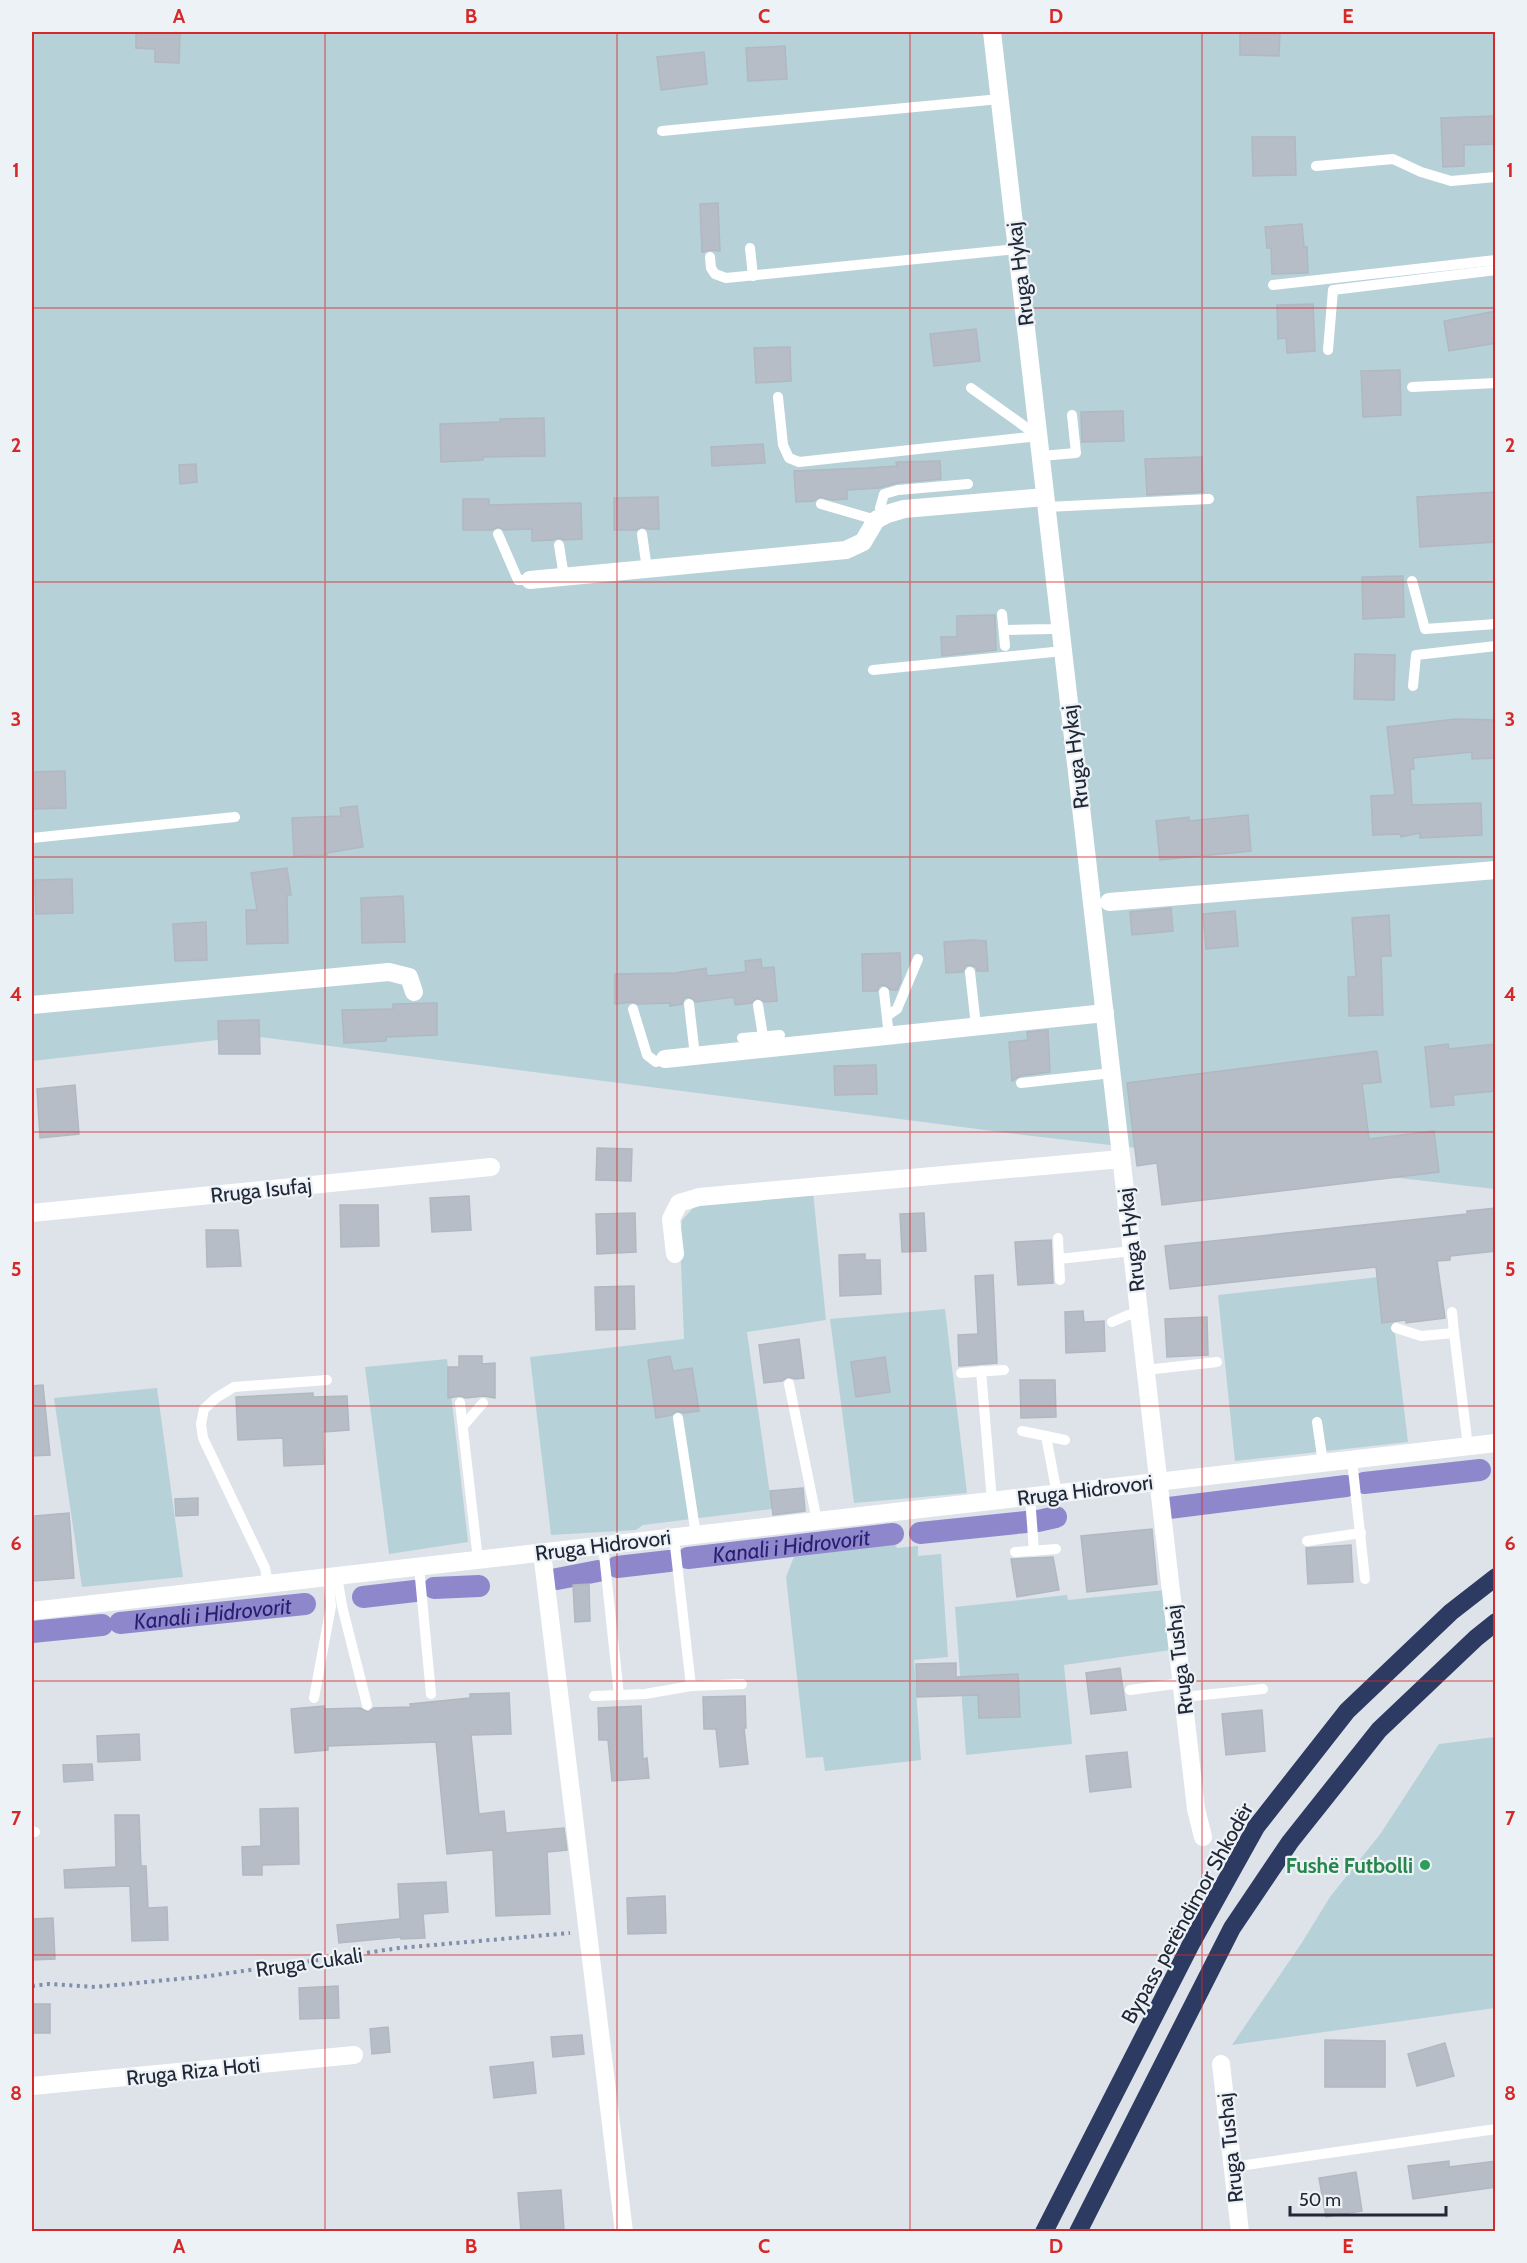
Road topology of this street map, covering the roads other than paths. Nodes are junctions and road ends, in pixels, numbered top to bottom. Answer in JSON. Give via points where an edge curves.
{"nodes":[{"id":1,"x":992,"y":32,"type":"edge"},
{"id":2,"x":1000,"y":99,"type":"junction"},
{"id":3,"x":662,"y":131,"type":"dead end"},
{"id":4,"x":1316,"y":166,"type":"dead end"},
{"id":5,"x":1496,"y":177,"type":"edge"},
{"id":6,"x":750,"y":248,"type":"dead end"},
{"id":7,"x":1017,"y":249,"type":"junction"},
{"id":8,"x":710,"y":257,"type":"dead end"},
{"id":9,"x":1496,"y":260,"type":"edge"},
{"id":10,"x":1496,"y":270,"type":"edge"},
{"id":11,"x":753,"y":276,"type":"junction"},
{"id":12,"x":1273,"y":285,"type":"dead end"},
{"id":13,"x":1328,"y":350,"type":"dead end"},
{"id":14,"x":1496,"y":383,"type":"edge"},
{"id":15,"x":1412,"y":387,"type":"dead end"},
{"id":16,"x":971,"y":388,"type":"dead end"},
{"id":17,"x":778,"y":397,"type":"dead end"},
{"id":18,"x":1072,"y":415,"type":"dead end"},
{"id":19,"x":1039,"y":436,"type":"junction"},
{"id":20,"x":1041,"y":456,"type":"junction"},
{"id":21,"x":968,"y":483,"type":"dead end"},
{"id":22,"x":1209,"y":499,"type":"dead end"},
{"id":23,"x":1046,"y":502,"type":"junction"},
{"id":24,"x":821,"y":504,"type":"dead end"},
{"id":25,"x":881,"y":517,"type":"junction"},
{"id":26,"x":498,"y":534,"type":"dead end"},
{"id":27,"x":642,"y":534,"type":"dead end"},
{"id":28,"x":559,"y":545,"type":"dead end"},
{"id":29,"x":646,"y":569,"type":"junction"},
{"id":30,"x":564,"y":577,"type":"junction"},
{"id":31,"x":530,"y":580,"type":"joint"},
{"id":32,"x":1412,"y":581,"type":"dead end"},
{"id":33,"x":1002,"y":614,"type":"dead end"},
{"id":34,"x":1496,"y":624,"type":"edge"},
{"id":35,"x":1060,"y":627,"type":"junction"},
{"id":36,"x":1004,"y":630,"type":"junction"},
{"id":37,"x":1005,"y":646,"type":"dead end"},
{"id":38,"x":1496,"y":646,"type":"edge"},
{"id":39,"x":1063,"y":651,"type":"junction"},
{"id":40,"x":873,"y":670,"type":"dead end"},
{"id":41,"x":1413,"y":686,"type":"dead end"},
{"id":42,"x":235,"y":817,"type":"dead end"},
{"id":43,"x":32,"y":838,"type":"edge"},
{"id":44,"x":1496,"y":870,"type":"edge"},
{"id":45,"x":1109,"y":902,"type":"dead end"},
{"id":46,"x":918,"y":959,"type":"dead end"},
{"id":47,"x":970,"y":972,"type":"dead end"},
{"id":48,"x":414,"y":992,"type":"dead end"},
{"id":49,"x":884,"y":992,"type":"dead end"},
{"id":50,"x":689,"y":1004,"type":"dead end"},
{"id":51,"x":32,"y":1005,"type":"edge"},
{"id":52,"x":758,"y":1005,"type":"dead end"},
{"id":53,"x":633,"y":1009,"type":"dead end"},
{"id":54,"x":1105,"y":1013,"type":"junction"},
{"id":55,"x":887,"y":1016,"type":"junction"},
{"id":56,"x":976,"y":1026,"type":"junction"},
{"id":57,"x":780,"y":1035,"type":"dead end"},
{"id":58,"x":890,"y":1036,"type":"junction"},
{"id":59,"x":742,"y":1038,"type":"dead end"},
{"id":60,"x":764,"y":1043,"type":"junction"},
{"id":61,"x":695,"y":1056,"type":"junction"},
{"id":62,"x":665,"y":1059,"type":"joint"},
{"id":63,"x":1112,"y":1073,"type":"junction"},
{"id":64,"x":1021,"y":1083,"type":"dead end"},
{"id":65,"x":1121,"y":1159,"type":"junction"},
{"id":66,"x":491,"y":1167,"type":"dead end"},
{"id":67,"x":32,"y":1213,"type":"edge"},
{"id":68,"x":1058,"y":1238,"type":"dead end"},
{"id":69,"x":1132,"y":1251,"type":"junction"},
{"id":70,"x":675,"y":1254,"type":"dead end"},
{"id":71,"x":1059,"y":1259,"type":"junction"},
{"id":72,"x":1060,"y":1280,"type":"dead end"},
{"id":73,"x":1452,"y":1312,"type":"dead end"},
{"id":74,"x":1139,"y":1313,"type":"junction"},
{"id":75,"x":1112,"y":1322,"type":"dead end"},
{"id":76,"x":1396,"y":1328,"type":"dead end"},
{"id":77,"x":1454,"y":1333,"type":"junction"},
{"id":78,"x":1217,"y":1362,"type":"dead end"},
{"id":79,"x":1004,"y":1370,"type":"dead end"},
{"id":80,"x":1146,"y":1370,"type":"junction"},
{"id":81,"x":981,"y":1371,"type":"junction"},
{"id":82,"x":961,"y":1373,"type":"dead end"},
{"id":83,"x":327,"y":1380,"type":"dead end"},
{"id":84,"x":789,"y":1384,"type":"dead end"},
{"id":85,"x":460,"y":1403,"type":"dead end"},
{"id":86,"x":483,"y":1403,"type":"dead end"},
{"id":87,"x":678,"y":1418,"type":"dead end"},
{"id":88,"x":1317,"y":1422,"type":"dead end"},
{"id":89,"x":463,"y":1426,"type":"junction"},
{"id":90,"x":1022,"y":1431,"type":"dead end"},
{"id":91,"x":1046,"y":1436,"type":"junction"},
{"id":92,"x":1065,"y":1440,"type":"dead end"},
{"id":93,"x":1496,"y":1443,"type":"edge"},
{"id":94,"x":1468,"y":1447,"type":"junction"},
{"id":95,"x":1352,"y":1460,"type":"junction"},
{"id":96,"x":1323,"y":1463,"type":"junction"},
{"id":97,"x":1158,"y":1482,"type":"junction"},
{"id":98,"x":1057,"y":1494,"type":"junction"},
{"id":99,"x":1030,"y":1497,"type":"junction"},
{"id":100,"x":992,"y":1501,"type":"junction"},
{"id":101,"x":817,"y":1521,"type":"junction"},
{"id":102,"x":1361,"y":1533,"type":"junction"},
{"id":103,"x":696,"y":1535,"type":"junction"},
{"id":104,"x":674,"y":1537,"type":"junction"},
{"id":105,"x":1307,"y":1541,"type":"dead end"},
{"id":106,"x":603,"y":1545,"type":"junction"},
{"id":107,"x":1056,"y":1549,"type":"dead end"},
{"id":108,"x":1034,"y":1551,"type":"junction"},
{"id":109,"x":542,"y":1552,"type":"junction"},
{"id":110,"x":1015,"y":1552,"type":"dead end"},
{"id":111,"x":478,"y":1560,"type":"junction"},
{"id":112,"x":419,"y":1567,"type":"junction"},
{"id":113,"x":333,"y":1576,"type":"junction"},
{"id":114,"x":1496,"y":1577,"type":"edge"},
{"id":115,"x":1365,"y":1579,"type":"dead end"},
{"id":116,"x":268,"y":1584,"type":"junction"},
{"id":117,"x":32,"y":1611,"type":"edge"},
{"id":118,"x":1496,"y":1622,"type":"edge"},
{"id":119,"x":742,"y":1684,"type":"dead end"},
{"id":120,"x":691,"y":1686,"type":"junction"},
{"id":121,"x":1263,"y":1689,"type":"dead end"},
{"id":122,"x":1130,"y":1690,"type":"dead end"},
{"id":123,"x":1183,"y":1690,"type":"junction"},
{"id":124,"x":431,"y":1694,"type":"dead end"},
{"id":125,"x":619,"y":1695,"type":"junction"},
{"id":126,"x":594,"y":1696,"type":"dead end"},
{"id":127,"x":314,"y":1698,"type":"dead end"},
{"id":128,"x":367,"y":1705,"type":"dead end"},
{"id":129,"x":1203,"y":1837,"type":"dead end"},
{"id":130,"x":354,"y":2055,"type":"dead end"},
{"id":131,"x":1221,"y":2064,"type":"dead end"},
{"id":132,"x":32,"y":2086,"type":"edge"},
{"id":133,"x":1496,"y":2129,"type":"edge"},
{"id":134,"x":1232,"y":2167,"type":"junction"},
{"id":135,"x":624,"y":2232,"type":"edge"},
{"id":136,"x":1044,"y":2232,"type":"edge"},
{"id":137,"x":1078,"y":2232,"type":"edge"},
{"id":138,"x":1240,"y":2232,"type":"edge"}],
"edges":[{"from":1,"to":2,"type":"street","name":"Rruga Hykaj"},
{"from":2,"to":3,"type":"lane"},
{"from":2,"to":7,"type":"street","name":"Rruga Hykaj"},
{"from":4,"to":5,"type":"lane","via":[[1393,159],[1451,181]]},
{"from":6,"to":11,"type":"lane"},
{"from":7,"to":11,"type":"lane"},
{"from":7,"to":19,"type":"street","name":"Rruga Hykaj"},
{"from":8,"to":11,"type":"lane","via":[[715,274],[726,278]]},
{"from":9,"to":12,"type":"lane"},
{"from":10,"to":13,"type":"lane","via":[[1333,290]]},
{"from":14,"to":15,"type":"lane"},
{"from":16,"to":19,"type":"lane"},
{"from":17,"to":19,"type":"lane","via":[[783,446],[789,458],[799,462]]},
{"from":18,"to":20,"type":"lane","via":[[1076,453]]},
{"from":19,"to":20,"type":"street","name":"Rruga Hykaj"},
{"from":20,"to":23,"type":"street","name":"Rruga Hykaj"},
{"from":21,"to":25,"type":"lane","via":[[884,494]]},
{"from":22,"to":23,"type":"lane"},
{"from":23,"to":25,"type":"street","via":[[904,509]]},
{"from":23,"to":35,"type":"street","name":"Rruga Hykaj"},
{"from":24,"to":25,"type":"lane"},
{"from":25,"to":29,"type":"street","via":[[863,542],[846,550]]},
{"from":26,"to":31,"type":"lane","via":[[518,580]]},
{"from":27,"to":29,"type":"lane"},
{"from":28,"to":30,"type":"lane"},
{"from":29,"to":30,"type":"street"},
{"from":30,"to":31,"type":"street"},
{"from":32,"to":34,"type":"lane","via":[[1425,629]]},
{"from":33,"to":36,"type":"lane"},
{"from":35,"to":36,"type":"lane"},
{"from":35,"to":39,"type":"street","name":"Rruga Hykaj"},
{"from":36,"to":37,"type":"lane"},
{"from":38,"to":41,"type":"lane","via":[[1416,655]]},
{"from":39,"to":40,"type":"lane"},
{"from":39,"to":54,"type":"street","name":"Rruga Hykaj"},
{"from":42,"to":43,"type":"lane"},
{"from":44,"to":45,"type":"street"},
{"from":46,"to":55,"type":"lane","via":[[897,1009]]},
{"from":47,"to":56,"type":"lane"},
{"from":48,"to":51,"type":"street","via":[[409,977],[389,972]]},
{"from":49,"to":55,"type":"lane"},
{"from":50,"to":61,"type":"lane"},
{"from":52,"to":60,"type":"lane"},
{"from":53,"to":62,"type":"lane","via":[[647,1055],[656,1062]]},
{"from":54,"to":56,"type":"street"},
{"from":54,"to":63,"type":"street","name":"Rruga Hykaj"},
{"from":55,"to":58,"type":"lane"},
{"from":56,"to":58,"type":"street"},
{"from":57,"to":60,"type":"lane"},
{"from":58,"to":60,"type":"street"},
{"from":59,"to":60,"type":"lane"},
{"from":60,"to":61,"type":"street"},
{"from":61,"to":62,"type":"street"},
{"from":63,"to":64,"type":"lane"},
{"from":63,"to":65,"type":"street","name":"Rruga Hykaj"},
{"from":65,"to":69,"type":"street","name":"Rruga Hykaj"},
{"from":65,"to":70,"type":"street","via":[[699,1197],[679,1203],[671,1219]]},
{"from":66,"to":67,"type":"street","name":"Rruga Isufaj"},
{"from":68,"to":71,"type":"lane"},
{"from":69,"to":71,"type":"lane"},
{"from":69,"to":74,"type":"street","name":"Rruga Hykaj"},
{"from":71,"to":72,"type":"lane"},
{"from":73,"to":77,"type":"lane"},
{"from":74,"to":75,"type":"lane"},
{"from":74,"to":80,"type":"street","name":"Rruga Hykaj"},
{"from":76,"to":77,"type":"lane","via":[[1420,1336]]},
{"from":77,"to":94,"type":"lane"},
{"from":78,"to":80,"type":"lane"},
{"from":79,"to":81,"type":"lane"},
{"from":80,"to":97,"type":"street","name":"Rruga Hykaj"},
{"from":81,"to":82,"type":"lane"},
{"from":81,"to":100,"type":"lane"},
{"from":83,"to":116,"type":"lane","via":[[234,1387],[204,1409],[203,1438],[265,1568]]},
{"from":84,"to":101,"type":"lane"},
{"from":85,"to":89,"type":"lane"},
{"from":86,"to":89,"type":"lane"},
{"from":87,"to":103,"type":"lane"},
{"from":88,"to":96,"type":"lane"},
{"from":89,"to":111,"type":"lane"},
{"from":90,"to":91,"type":"lane"},
{"from":91,"to":92,"type":"lane"},
{"from":91,"to":98,"type":"lane"},
{"from":93,"to":94,"type":"street","name":"Rruga Hidrovori"},
{"from":94,"to":95,"type":"street","name":"Rruga Hidrovori"},
{"from":95,"to":96,"type":"street","name":"Rruga Hidrovori"},
{"from":95,"to":102,"type":"lane"},
{"from":96,"to":97,"type":"street","name":"Rruga Hidrovori"},
{"from":97,"to":98,"type":"street","name":"Rruga Hidrovori"},
{"from":97,"to":123,"type":"street","name":"Rruga Tushaj"},
{"from":98,"to":99,"type":"street","name":"Rruga Hidrovori"},
{"from":99,"to":100,"type":"street","name":"Rruga Hidrovori"},
{"from":99,"to":108,"type":"lane"},
{"from":100,"to":101,"type":"street","name":"Rruga Hidrovori"},
{"from":101,"to":103,"type":"street","name":"Rruga Hidrovori"},
{"from":102,"to":105,"type":"lane"},
{"from":102,"to":115,"type":"lane"},
{"from":103,"to":104,"type":"street","name":"Rruga Hidrovori"},
{"from":104,"to":106,"type":"street","name":"Rruga Hidrovori"},
{"from":104,"to":120,"type":"lane"},
{"from":106,"to":109,"type":"street","name":"Rruga Hidrovori"},
{"from":106,"to":125,"type":"lane"},
{"from":107,"to":108,"type":"lane"},
{"from":108,"to":110,"type":"lane"},
{"from":109,"to":111,"type":"street","name":"Rruga Hidrovori"},
{"from":109,"to":135,"type":"street"},
{"from":111,"to":112,"type":"street","name":"Rruga Hidrovori"},
{"from":112,"to":113,"type":"street","name":"Rruga Hidrovori"},
{"from":112,"to":124,"type":"lane"},
{"from":113,"to":116,"type":"street","name":"Rruga Hidrovori"},
{"from":113,"to":127,"type":"lane"},
{"from":113,"to":128,"type":"lane"},
{"from":114,"to":136,"type":"highway","name":"Bypass perëndimor Shkodër","via":[[1451,1612],[1347,1711],[1256,1827],[1192,1942]]},
{"from":116,"to":117,"type":"street","name":"Rruga Hidrovori"},
{"from":118,"to":137,"type":"highway","via":[[1379,1730],[1290,1842],[1232,1928]]},
{"from":119,"to":120,"type":"lane"},
{"from":120,"to":125,"type":"lane"},
{"from":121,"to":123,"type":"lane"},
{"from":122,"to":123,"type":"lane"},
{"from":123,"to":129,"type":"street","name":"Rruga Tushaj","via":[[1196,1809]]},
{"from":125,"to":126,"type":"lane"},
{"from":130,"to":132,"type":"street","name":"Rruga Riza Hoti"},
{"from":131,"to":134,"type":"street","name":"Rruga Tushaj"},
{"from":133,"to":134,"type":"lane"},
{"from":134,"to":138,"type":"street","name":"Rruga Tushaj"}]}
